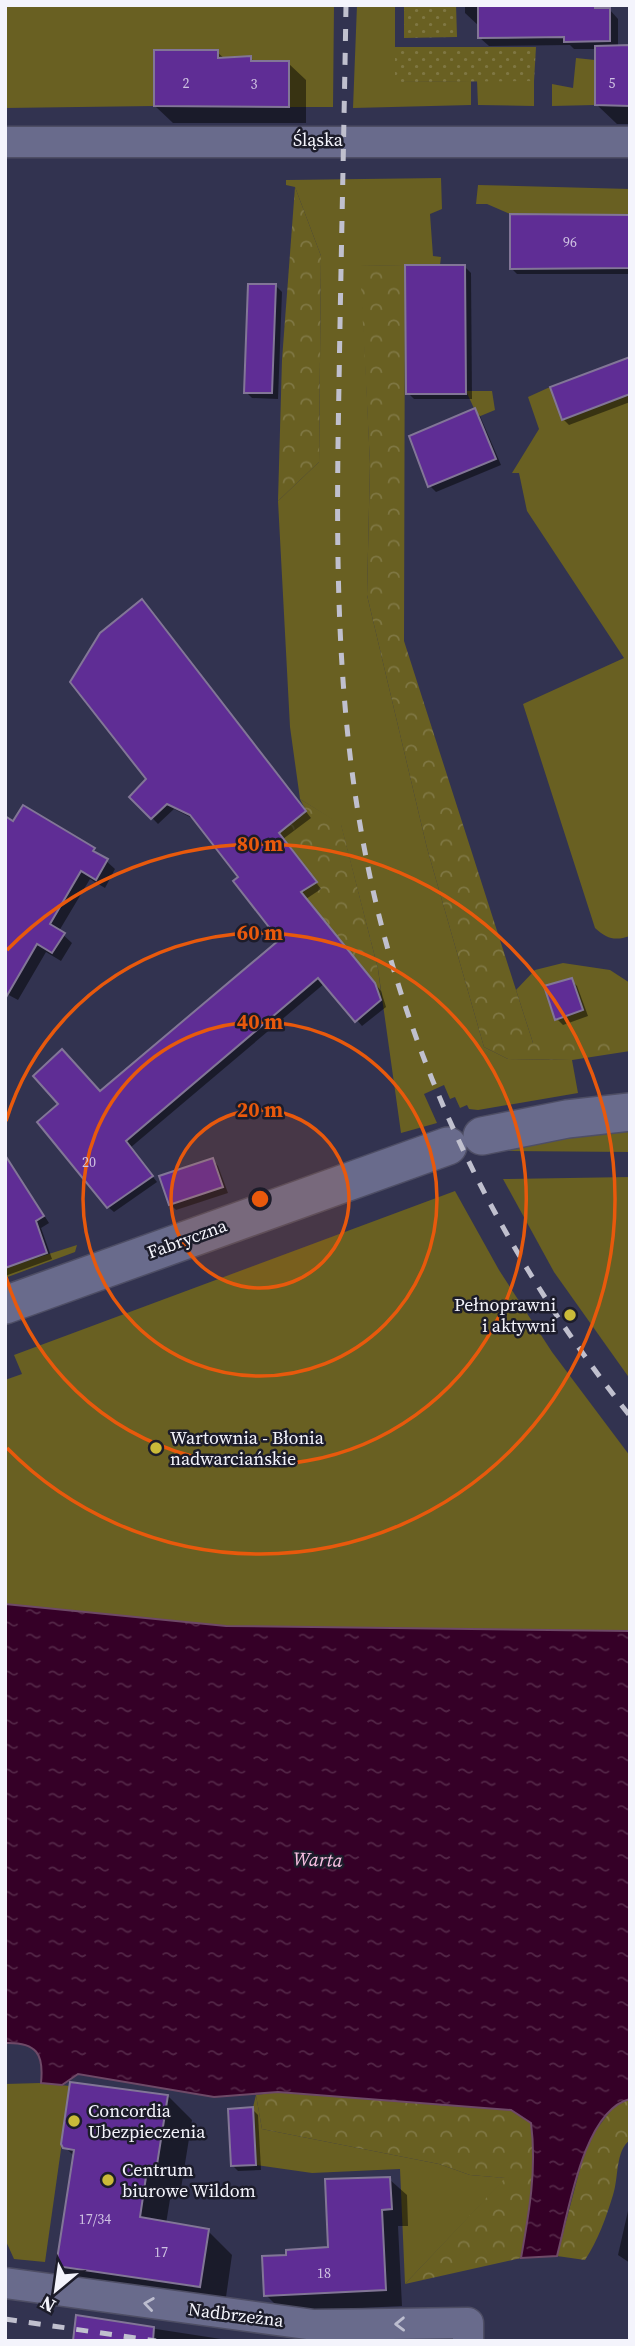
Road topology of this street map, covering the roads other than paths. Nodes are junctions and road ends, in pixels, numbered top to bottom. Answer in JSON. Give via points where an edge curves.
{"nodes":[{"id":1,"x":5,"y":142,"type":"edge"},
{"id":2,"x":630,"y":142,"type":"edge"},
{"id":3,"x":630,"y":1112,"type":"edge"},
{"id":4,"x":5,"y":1305,"type":"edge"},
{"id":5,"x":5,"y":2283,"type":"edge"},
{"id":6,"x":468,"y":2332,"type":"edge"}],
"edges":[{"from":1,"to":2,"type":"street","name":"Śląska"},
{"from":3,"to":4,"type":"street","name":"Fabryczna","via":[[567,1119],[465,1141]]},
{"from":6,"to":5,"type":"street","name":"Nadbrzeżna","one_way":true,"via":[[314,2325]]}]}
